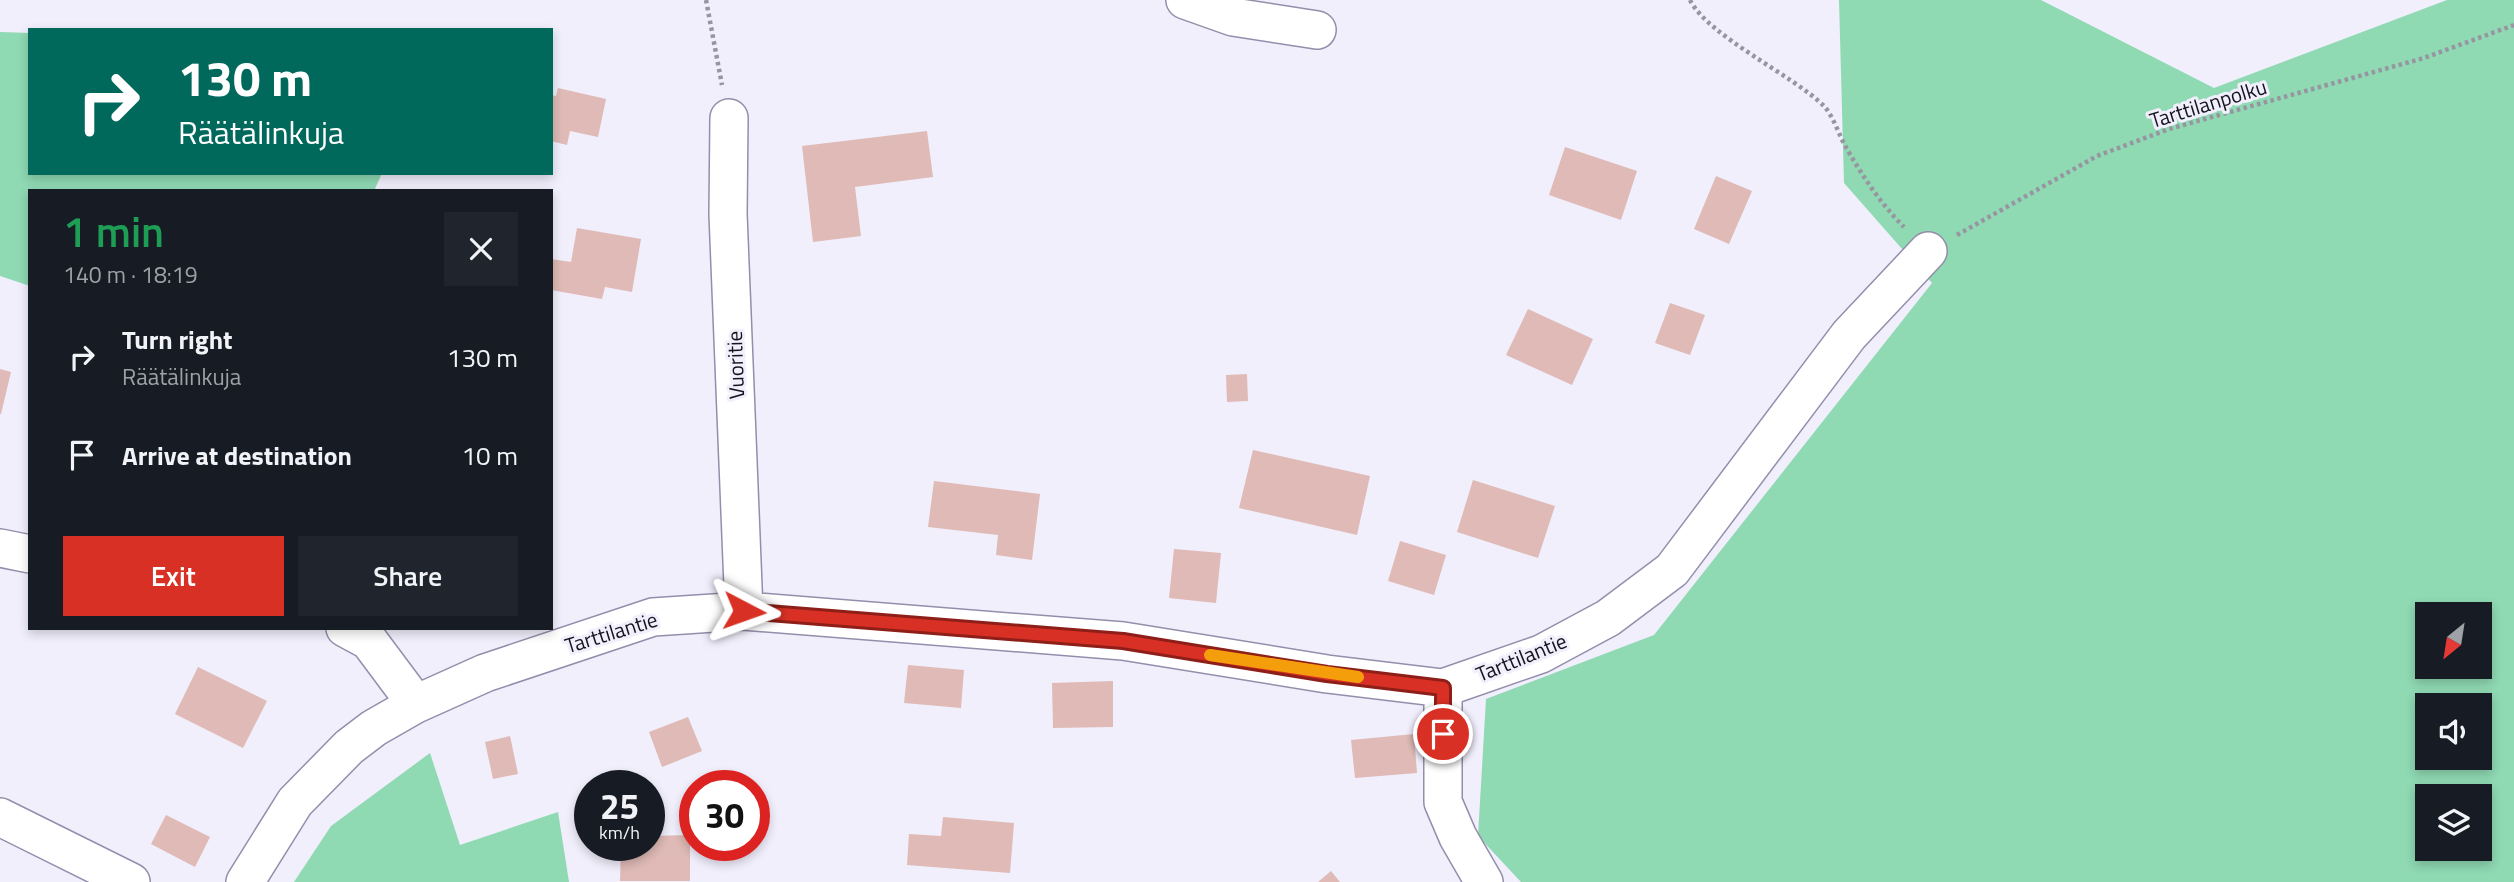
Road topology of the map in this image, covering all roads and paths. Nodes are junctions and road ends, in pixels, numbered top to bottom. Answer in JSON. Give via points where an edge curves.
{"nodes":[{"id":1,"x":706,"y":0,"type":"edge"},
{"id":2,"x":1185,"y":0,"type":"edge"},
{"id":3,"x":1690,"y":0,"type":"edge"},
{"id":4,"x":2514,"y":25,"type":"edge"},
{"id":5,"x":1317,"y":30,"type":"dead end"},
{"id":6,"x":729,"y":118,"type":"joint"},
{"id":7,"x":1928,"y":251,"type":"junction"},
{"id":8,"x":0,"y":548,"type":"edge"},
{"id":9,"x":28,"y":554,"type":"edge"},
{"id":10,"x":744,"y":611,"type":"junction"},
{"id":11,"x":349,"y":630,"type":"edge"},
{"id":12,"x":1443,"y":688,"type":"junction"},
{"id":13,"x":416,"y":704,"type":"junction"},
{"id":14,"x":0,"y":817,"type":"edge"},
{"id":15,"x":131,"y":882,"type":"edge"},
{"id":16,"x":245,"y":882,"type":"edge"},
{"id":17,"x":1484,"y":882,"type":"edge"}],
"edges":[{"from":1,"to":6,"type":"path"},
{"from":2,"to":5,"type":"street","via":[[1233,17]]},
{"from":3,"to":7,"type":"path","via":[[1696,12],[1725,36],[1826,108],[1885,208]]},
{"from":4,"to":7,"type":"path","name":"Tarttilanpolku","via":[[2424,58],[2169,129],[2097,156]]},
{"from":6,"to":10,"type":"street","name":"Vuoritie","via":[[728,214]]},
{"from":7,"to":12,"type":"street","name":"Tarttilantie","via":[[1849,335],[1672,570],[1608,618],[1541,654]]},
{"from":8,"to":9,"type":"street"},
{"from":10,"to":12,"type":"street","name":"Tarttilantie","via":[[1123,641]]},
{"from":10,"to":13,"type":"street","name":"Tarttilantie","via":[[653,617],[485,673]]},
{"from":11,"to":13,"type":"street","via":[[369,640]]},
{"from":12,"to":17,"type":"street","via":[[1443,802]]},
{"from":13,"to":16,"type":"street","name":"Tarttilantie","via":[[348,747],[295,802]]},
{"from":14,"to":15,"type":"street"}]}
